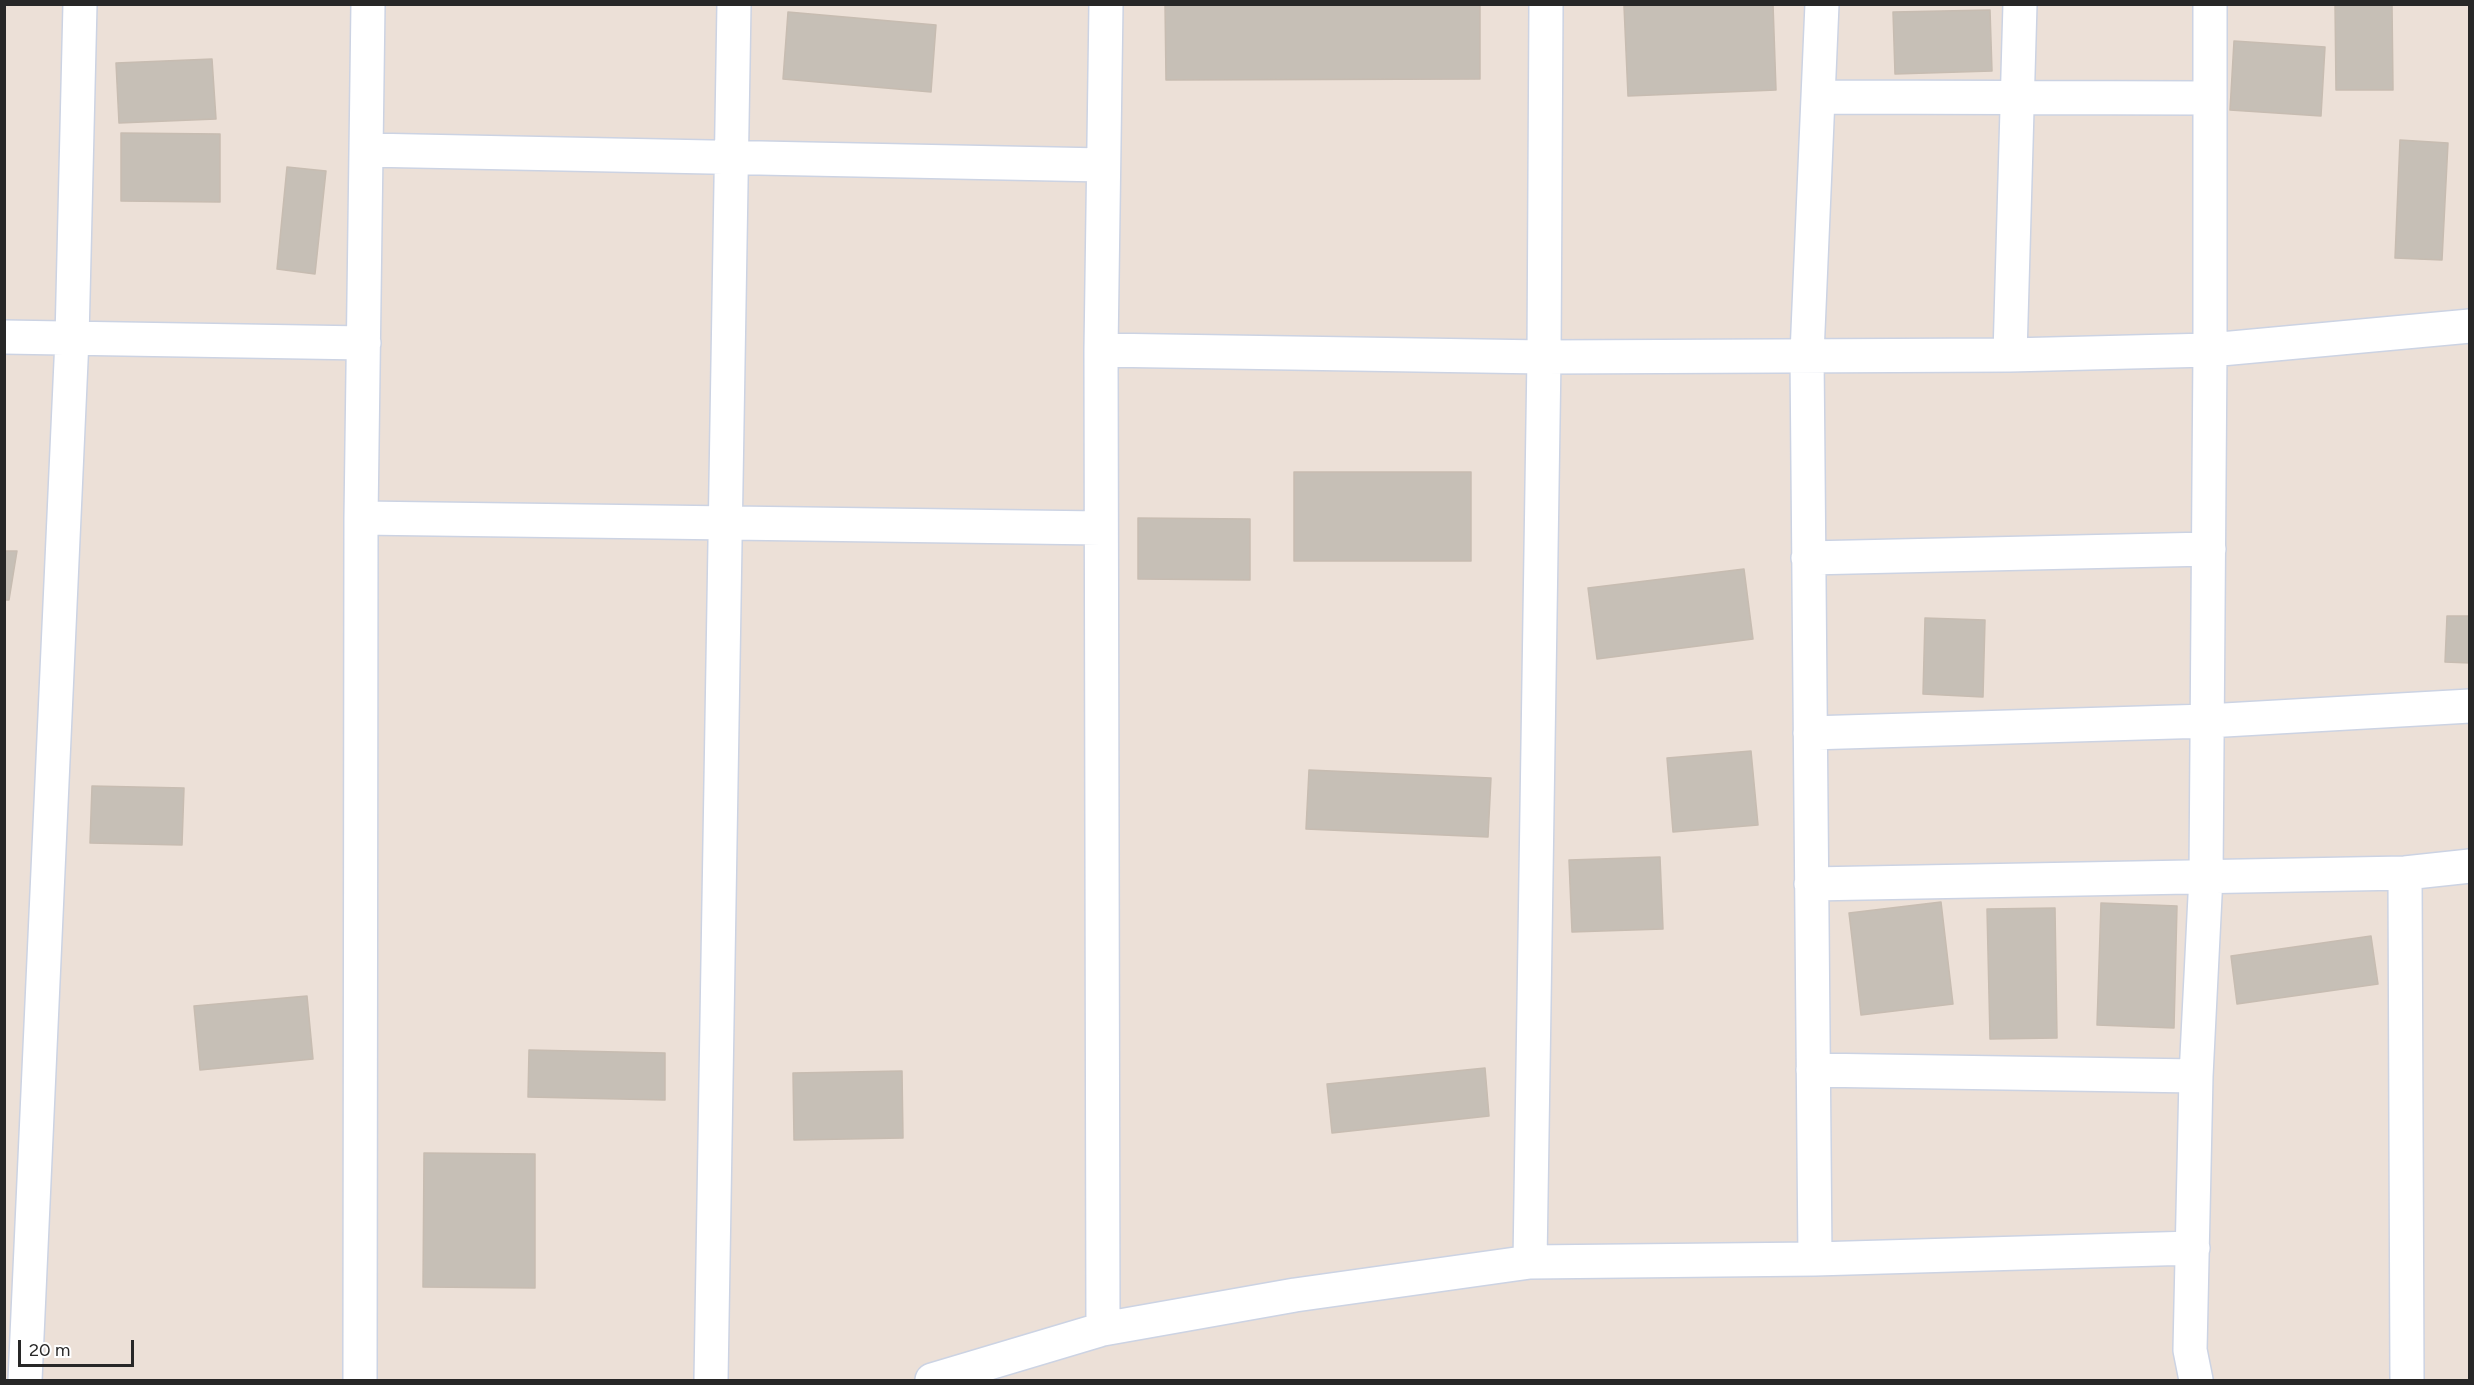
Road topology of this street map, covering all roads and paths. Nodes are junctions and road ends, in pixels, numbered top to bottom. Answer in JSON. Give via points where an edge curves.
{"nodes":[{"id":1,"x":80,"y":4,"type":"edge"},
{"id":2,"x":368,"y":4,"type":"edge"},
{"id":3,"x":734,"y":4,"type":"edge"},
{"id":4,"x":1106,"y":4,"type":"edge"},
{"id":5,"x":1546,"y":4,"type":"edge"},
{"id":6,"x":1822,"y":4,"type":"edge"},
{"id":7,"x":2020,"y":4,"type":"edge"},
{"id":8,"x":2210,"y":4,"type":"edge"},
{"id":9,"x":1818,"y":97,"type":"junction"},
{"id":10,"x":2018,"y":98,"type":"junction"},
{"id":11,"x":2210,"y":98,"type":"junction"},
{"id":12,"x":367,"y":150,"type":"junction"},
{"id":13,"x":732,"y":158,"type":"junction"},
{"id":14,"x":1103,"y":165,"type":"junction"},
{"id":15,"x":2469,"y":326,"type":"edge"},
{"id":16,"x":4,"y":337,"type":"edge"},
{"id":17,"x":72,"y":339,"type":"junction"},
{"id":18,"x":364,"y":343,"type":"junction"},
{"id":19,"x":1101,"y":350,"type":"junction"},
{"id":20,"x":2210,"y":350,"type":"junction"},
{"id":21,"x":1807,"y":354,"type":"junction"},
{"id":22,"x":2010,"y":355,"type":"junction"},
{"id":23,"x":1545,"y":357,"type":"junction"},
{"id":24,"x":360,"y":518,"type":"junction"},
{"id":25,"x":727,"y":524,"type":"junction"},
{"id":26,"x":1101,"y":528,"type":"junction"},
{"id":27,"x":2209,"y":549,"type":"junction"},
{"id":28,"x":1808,"y":558,"type":"junction"},
{"id":29,"x":2469,"y":706,"type":"edge"},
{"id":30,"x":2207,"y":721,"type":"junction"},
{"id":31,"x":1810,"y":733,"type":"junction"},
{"id":32,"x":2469,"y":866,"type":"edge"},
{"id":33,"x":2405,"y":873,"type":"junction"},
{"id":34,"x":2206,"y":876,"type":"junction"},
{"id":35,"x":1811,"y":884,"type":"junction"},
{"id":36,"x":1813,"y":1070,"type":"junction"},
{"id":37,"x":2196,"y":1076,"type":"junction"},
{"id":38,"x":2193,"y":1248,"type":"junction"},
{"id":39,"x":1815,"y":1259,"type":"junction"},
{"id":40,"x":1530,"y":1262,"type":"junction"},
{"id":41,"x":1103,"y":1329,"type":"junction"},
{"id":42,"x":25,"y":1380,"type":"edge"},
{"id":43,"x":360,"y":1380,"type":"edge"},
{"id":44,"x":711,"y":1380,"type":"edge"},
{"id":45,"x":932,"y":1380,"type":"edge"},
{"id":46,"x":2196,"y":1380,"type":"edge"},
{"id":47,"x":2408,"y":1380,"type":"edge"}],
"edges":[{"from":1,"to":17,"type":"street"},
{"from":2,"to":12,"type":"street"},
{"from":3,"to":13,"type":"street"},
{"from":4,"to":14,"type":"street"},
{"from":5,"to":23,"type":"street"},
{"from":6,"to":9,"type":"street"},
{"from":7,"to":10,"type":"street"},
{"from":8,"to":11,"type":"street"},
{"from":9,"to":10,"type":"street"},
{"from":9,"to":21,"type":"street"},
{"from":10,"to":11,"type":"street"},
{"from":10,"to":22,"type":"street"},
{"from":11,"to":20,"type":"street"},
{"from":12,"to":13,"type":"street"},
{"from":12,"to":18,"type":"street"},
{"from":13,"to":14,"type":"street"},
{"from":13,"to":25,"type":"street"},
{"from":14,"to":19,"type":"street"},
{"from":15,"to":20,"type":"street"},
{"from":16,"to":17,"type":"street"},
{"from":17,"to":18,"type":"street"},
{"from":17,"to":42,"type":"street"},
{"from":18,"to":24,"type":"street"},
{"from":19,"to":23,"type":"street"},
{"from":19,"to":26,"type":"street"},
{"from":20,"to":22,"type":"street"},
{"from":20,"to":27,"type":"street"},
{"from":21,"to":22,"type":"street"},
{"from":21,"to":23,"type":"street"},
{"from":21,"to":28,"type":"street"},
{"from":23,"to":40,"type":"street"},
{"from":24,"to":25,"type":"street"},
{"from":24,"to":43,"type":"street"},
{"from":25,"to":26,"type":"street"},
{"from":25,"to":44,"type":"street"},
{"from":26,"to":41,"type":"street"},
{"from":27,"to":28,"type":"street"},
{"from":27,"to":30,"type":"street"},
{"from":28,"to":31,"type":"street"},
{"from":29,"to":30,"type":"street"},
{"from":30,"to":31,"type":"street"},
{"from":30,"to":34,"type":"street"},
{"from":31,"to":35,"type":"street"},
{"from":32,"to":33,"type":"street"},
{"from":33,"to":34,"type":"street"},
{"from":33,"to":47,"type":"street"},
{"from":34,"to":35,"type":"street"},
{"from":34,"to":37,"type":"street"},
{"from":35,"to":36,"type":"street"},
{"from":36,"to":37,"type":"street"},
{"from":36,"to":39,"type":"street"},
{"from":37,"to":38,"type":"street"},
{"from":38,"to":39,"type":"street"},
{"from":38,"to":46,"type":"street","via":[[2190,1350]]},
{"from":39,"to":40,"type":"street"},
{"from":40,"to":41,"type":"street","via":[[1295,1295]]},
{"from":41,"to":45,"type":"street"}]}
